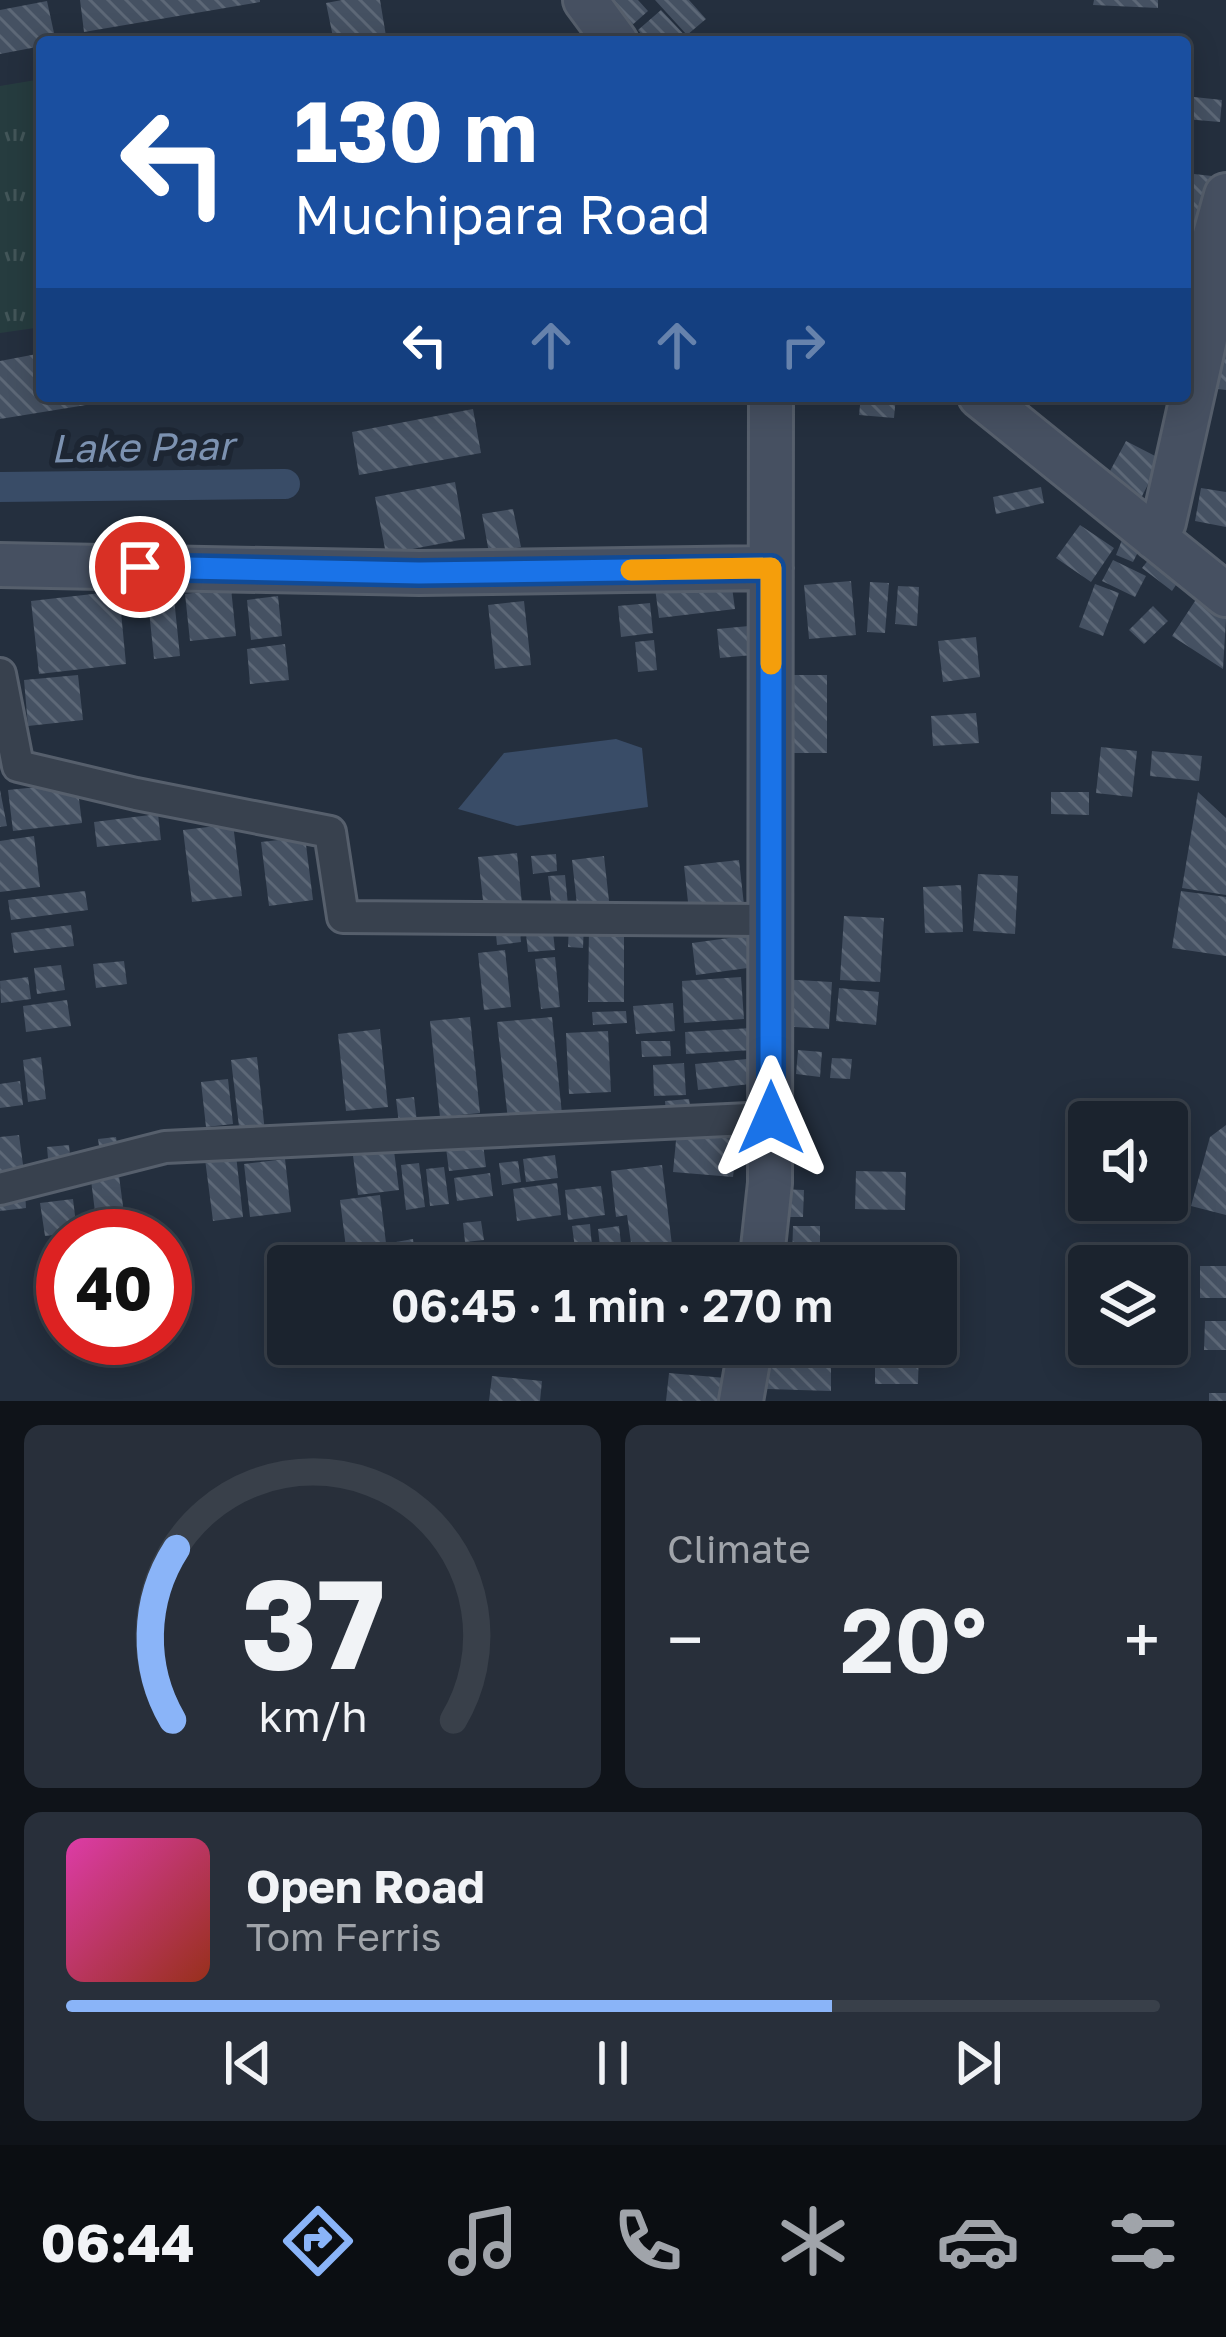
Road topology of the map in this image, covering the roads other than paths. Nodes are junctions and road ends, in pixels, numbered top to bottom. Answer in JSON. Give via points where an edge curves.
{"nodes":[{"id":1,"x":585,"y":0,"type":"edge"},
{"id":2,"x":612,"y":36,"type":"edge"},
{"id":3,"x":1226,"y":195,"type":"edge"},
{"id":4,"x":1191,"y":401,"type":"edge"},
{"id":5,"x":771,"y":402,"type":"edge"},
{"id":6,"x":987,"y":402,"type":"edge"},
{"id":7,"x":1191,"y":402,"type":"edge"},
{"id":8,"x":1155,"y":538,"type":"junction"},
{"id":9,"x":0,"y":565,"type":"edge"},
{"id":10,"x":771,"y":568,"type":"junction"},
{"id":11,"x":1226,"y":595,"type":"edge"},
{"id":12,"x":0,"y":674,"type":"edge"},
{"id":13,"x":771,"y":920,"type":"junction"},
{"id":14,"x":771,"y":1118,"type":"junction"},
{"id":15,"x":0,"y":1190,"type":"edge"},
{"id":16,"x":763,"y":1245,"type":"edge"},
{"id":17,"x":747,"y":1365,"type":"edge"},
{"id":18,"x":741,"y":1401,"type":"edge"}],
"edges":[{"from":1,"to":2,"type":"street"},
{"from":3,"to":4,"type":"street","via":[[1208,260],[1205,339]]},
{"from":5,"to":10,"type":"street"},
{"from":6,"to":8,"type":"street"},
{"from":7,"to":8,"type":"street"},
{"from":8,"to":11,"type":"street"},
{"from":9,"to":10,"type":"street","via":[[419,573]]},
{"from":10,"to":13,"type":"street"},
{"from":12,"to":13,"type":"street","via":[[18,766],[330,832],[343,917]]},
{"from":13,"to":14,"type":"street"},
{"from":14,"to":15,"type":"street","via":[[165,1148]]},
{"from":14,"to":16,"type":"street"},
{"from":17,"to":18,"type":"street"}]}
